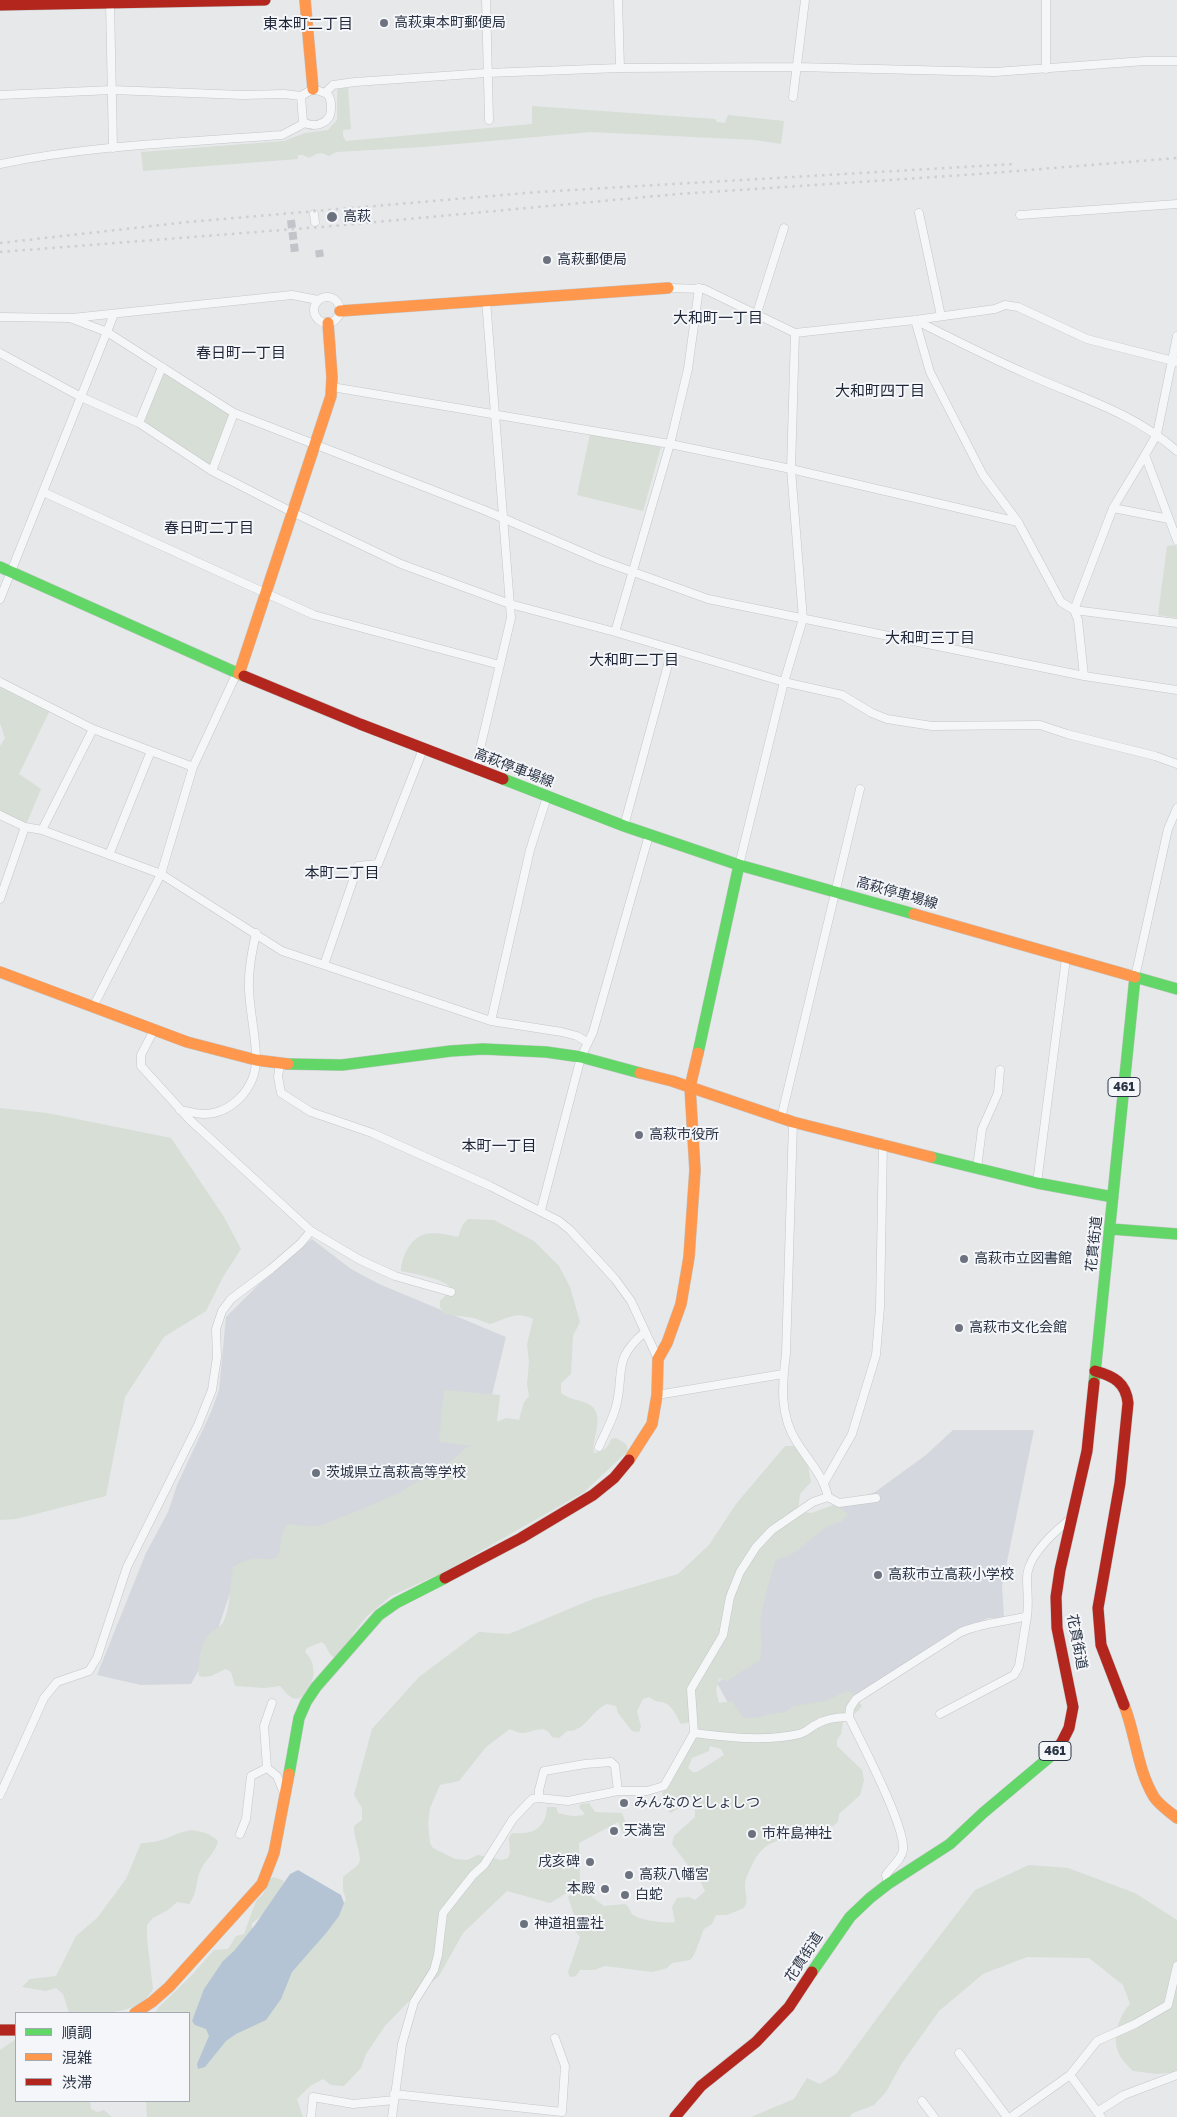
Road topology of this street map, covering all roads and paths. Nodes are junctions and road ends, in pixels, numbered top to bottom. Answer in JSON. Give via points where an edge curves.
{"nodes":[{"id":1,"x":265,"y":0,"type":"edge"},
{"id":2,"x":305,"y":0,"type":"edge"},
{"id":3,"x":486,"y":0,"type":"edge"},
{"id":4,"x":618,"y":0,"type":"edge"},
{"id":5,"x":805,"y":0,"type":"edge"},
{"id":6,"x":1046,"y":0,"type":"edge"},
{"id":7,"x":110,"y":1,"type":"edge"},
{"id":8,"x":221,"y":1,"type":"edge"},
{"id":9,"x":0,"y":5,"type":"edge"},
{"id":10,"x":1177,"y":61,"type":"edge"},
{"id":11,"x":797,"y":67,"type":"junction"},
{"id":12,"x":620,"y":68,"type":"junction"},
{"id":13,"x":1046,"y":69,"type":"junction"},
{"id":14,"x":487,"y":73,"type":"junction"},
{"id":15,"x":112,"y":90,"type":"junction"},
{"id":16,"x":319,"y":91,"type":"junction"},
{"id":17,"x":0,"y":95,"type":"edge"},
{"id":18,"x":301,"y":96,"type":"junction"},
{"id":19,"x":794,"y":97,"type":"dead end"},
{"id":20,"x":489,"y":120,"type":"dead end"},
{"id":21,"x":305,"y":123,"type":"junction"},
{"id":22,"x":113,"y":148,"type":"junction"},
{"id":23,"x":0,"y":164,"type":"edge"},
{"id":24,"x":1177,"y":204,"type":"edge"},
{"id":25,"x":919,"y":212,"type":"dead end"},
{"id":26,"x":1020,"y":215,"type":"dead end"},
{"id":27,"x":784,"y":228,"type":"dead end"},
{"id":28,"x":668,"y":288,"type":"joint"},
{"id":29,"x":699,"y":288,"type":"junction"},
{"id":30,"x":318,"y":300,"type":"junction"},
{"id":31,"x":486,"y":300,"type":"junction"},
{"id":32,"x":340,"y":311,"type":"junction"},
{"id":33,"x":757,"y":313,"type":"junction"},
{"id":34,"x":114,"y":314,"type":"junction"},
{"id":35,"x":941,"y":316,"type":"junction"},
{"id":36,"x":0,"y":317,"type":"edge"},
{"id":37,"x":70,"y":318,"type":"junction"},
{"id":38,"x":915,"y":320,"type":"junction"},
{"id":39,"x":328,"y":323,"type":"junction"},
{"id":40,"x":107,"y":332,"type":"junction"},
{"id":41,"x":795,"y":333,"type":"junction"},
{"id":42,"x":1177,"y":336,"type":"edge"},
{"id":43,"x":0,"y":353,"type":"edge"},
{"id":44,"x":1175,"y":361,"type":"edge"},
{"id":45,"x":162,"y":367,"type":"junction"},
{"id":46,"x":332,"y":387,"type":"junction"},
{"id":47,"x":81,"y":397,"type":"junction"},
{"id":48,"x":234,"y":412,"type":"junction"},
{"id":49,"x":495,"y":413,"type":"junction"},
{"id":50,"x":138,"y":423,"type":"junction"},
{"id":51,"x":1157,"y":434,"type":"junction"},
{"id":52,"x":316,"y":443,"type":"junction"},
{"id":53,"x":670,"y":444,"type":"junction"},
{"id":54,"x":1177,"y":452,"type":"edge"},
{"id":55,"x":1145,"y":455,"type":"junction"},
{"id":56,"x":791,"y":469,"type":"junction"},
{"id":57,"x":212,"y":471,"type":"junction"},
{"id":58,"x":43,"y":492,"type":"junction"},
{"id":59,"x":1113,"y":508,"type":"junction"},
{"id":60,"x":292,"y":512,"type":"junction"},
{"id":61,"x":503,"y":518,"type":"junction"},
{"id":62,"x":1169,"y":519,"type":"junction"},
{"id":63,"x":1018,"y":522,"type":"junction"},
{"id":64,"x":1177,"y":540,"type":"edge"},
{"id":65,"x":0,"y":567,"type":"edge"},
{"id":66,"x":11,"y":572,"type":"junction"},
{"id":67,"x":634,"y":572,"type":"junction"},
{"id":68,"x":265,"y":594,"type":"junction"},
{"id":69,"x":0,"y":599,"type":"edge"},
{"id":70,"x":510,"y":604,"type":"junction"},
{"id":71,"x":1074,"y":610,"type":"junction"},
{"id":72,"x":803,"y":619,"type":"junction"},
{"id":73,"x":1177,"y":623,"type":"edge"},
{"id":74,"x":615,"y":632,"type":"junction"},
{"id":75,"x":672,"y":650,"type":"junction"},
{"id":76,"x":500,"y":665,"type":"junction"},
{"id":77,"x":239,"y":674,"type":"junction"},
{"id":78,"x":1084,"y":676,"type":"junction"},
{"id":79,"x":0,"y":682,"type":"edge"},
{"id":80,"x":784,"y":682,"type":"junction"},
{"id":81,"x":1177,"y":690,"type":"edge"},
{"id":82,"x":93,"y":729,"type":"junction"},
{"id":83,"x":423,"y":749,"type":"junction"},
{"id":84,"x":151,"y":751,"type":"junction"},
{"id":85,"x":1177,"y":764,"type":"edge"},
{"id":86,"x":193,"y":767,"type":"junction"},
{"id":87,"x":475,"y":770,"type":"junction"},
{"id":88,"x":860,"y":789,"type":"dead end"},
{"id":89,"x":547,"y":797,"type":"junction"},
{"id":90,"x":1177,"y":808,"type":"edge"},
{"id":91,"x":0,"y":815,"type":"edge"},
{"id":92,"x":624,"y":826,"type":"junction"},
{"id":93,"x":25,"y":827,"type":"junction"},
{"id":94,"x":42,"y":830,"type":"junction"},
{"id":95,"x":649,"y":835,"type":"junction"},
{"id":96,"x":110,"y":855,"type":"junction"},
{"id":97,"x":739,"y":865,"type":"junction"},
{"id":98,"x":161,"y":874,"type":"junction"},
{"id":99,"x":834,"y":890,"type":"junction"},
{"id":100,"x":0,"y":899,"type":"edge"},
{"id":101,"x":256,"y":933,"type":"junction"},
{"id":102,"x":1066,"y":958,"type":"junction"},
{"id":103,"x":324,"y":965,"type":"junction"},
{"id":104,"x":0,"y":972,"type":"edge"},
{"id":105,"x":1135,"y":978,"type":"junction"},
{"id":106,"x":1177,"y":990,"type":"edge"},
{"id":107,"x":93,"y":1007,"type":"junction"},
{"id":108,"x":492,"y":1021,"type":"junction"},
{"id":109,"x":154,"y":1030,"type":"junction"},
{"id":110,"x":587,"y":1042,"type":"junction"},
{"id":111,"x":581,"y":1057,"type":"junction"},
{"id":112,"x":256,"y":1060,"type":"junction"},
{"id":113,"x":280,"y":1064,"type":"junction"},
{"id":114,"x":1000,"y":1070,"type":"dead end"},
{"id":115,"x":690,"y":1087,"type":"junction"},
{"id":116,"x":180,"y":1110,"type":"junction"},
{"id":117,"x":781,"y":1118,"type":"junction"},
{"id":118,"x":793,"y":1122,"type":"junction"},
{"id":119,"x":883,"y":1144,"type":"junction"},
{"id":120,"x":977,"y":1168,"type":"junction"},
{"id":121,"x":1037,"y":1183,"type":"junction"},
{"id":122,"x":1113,"y":1197,"type":"junction"},
{"id":123,"x":541,"y":1210,"type":"junction"},
{"id":124,"x":1111,"y":1229,"type":"junction"},
{"id":125,"x":312,"y":1231,"type":"junction"},
{"id":126,"x":1177,"y":1234,"type":"edge"},
{"id":127,"x":450,"y":1292,"type":"dead end"},
{"id":128,"x":645,"y":1332,"type":"junction"},
{"id":129,"x":658,"y":1359,"type":"junction"},
{"id":130,"x":1095,"y":1371,"type":"junction"},
{"id":131,"x":783,"y":1374,"type":"junction"},
{"id":132,"x":657,"y":1395,"type":"junction"},
{"id":133,"x":598,"y":1447,"type":"dead end"},
{"id":134,"x":824,"y":1483,"type":"junction"},
{"id":135,"x":828,"y":1497,"type":"junction"},
{"id":136,"x":876,"y":1498,"type":"dead end"},
{"id":137,"x":1073,"y":1517,"type":"junction"},
{"id":138,"x":1027,"y":1616,"type":"junction"},
{"id":139,"x":272,"y":1703,"type":"dead end"},
{"id":140,"x":940,"y":1714,"type":"dead end"},
{"id":141,"x":849,"y":1717,"type":"junction"},
{"id":142,"x":694,"y":1733,"type":"junction"},
{"id":143,"x":267,"y":1768,"type":"junction"},
{"id":144,"x":618,"y":1791,"type":"junction"},
{"id":145,"x":0,"y":1795,"type":"edge"},
{"id":146,"x":285,"y":1795,"type":"junction"},
{"id":147,"x":540,"y":1798,"type":"junction"},
{"id":148,"x":1177,"y":1818,"type":"edge"},
{"id":149,"x":240,"y":1834,"type":"dead end"},
{"id":150,"x":888,"y":1884,"type":"junction"},
{"id":151,"x":1177,"y":1966,"type":"edge"},
{"id":152,"x":137,"y":2012,"type":"edge"},
{"id":153,"x":0,"y":2030,"type":"edge"},
{"id":154,"x":15,"y":2030,"type":"edge"},
{"id":155,"x":555,"y":2038,"type":"dead end"},
{"id":156,"x":959,"y":2052,"type":"dead end"},
{"id":157,"x":1070,"y":2075,"type":"junction"},
{"id":158,"x":1177,"y":2075,"type":"edge"},
{"id":159,"x":394,"y":2097,"type":"junction"},
{"id":160,"x":922,"y":2101,"type":"dead end"},
{"id":161,"x":523,"y":2108,"type":"junction"},
{"id":162,"x":1099,"y":2114,"type":"edge"},
{"id":163,"x":1014,"y":2116,"type":"edge"},
{"id":164,"x":311,"y":2117,"type":"edge"},
{"id":165,"x":392,"y":2117,"type":"edge"},
{"id":166,"x":523,"y":2117,"type":"edge"},
{"id":167,"x":675,"y":2117,"type":"edge"},
{"id":168,"x":934,"y":2117,"type":"edge"},
{"id":169,"x":1007,"y":2117,"type":"edge"}],
"edges":[{"from":1,"to":8,"type":"main road"},
{"from":2,"to":16,"type":"main road"},
{"from":3,"to":14,"type":"street"},
{"from":4,"to":12,"type":"street"},
{"from":5,"to":11,"type":"street"},
{"from":6,"to":13,"type":"street"},
{"from":7,"to":8,"type":"main road"},
{"from":7,"to":9,"type":"main road"},
{"from":7,"to":15,"type":"street"},
{"from":10,"to":13,"type":"street"},
{"from":11,"to":12,"type":"street"},
{"from":11,"to":13,"type":"street","via":[[996,72]]},
{"from":11,"to":19,"type":"street"},
{"from":12,"to":14,"type":"street"},
{"from":14,"to":16,"type":"street","via":[[355,82]]},
{"from":14,"to":20,"type":"street"},
{"from":15,"to":17,"type":"street"},
{"from":15,"to":18,"type":"street"},
{"from":15,"to":22,"type":"street"},
{"from":16,"to":18,"type":"street"},
{"from":16,"to":21,"type":"street","via":[[331,100],[332,115],[324,123]]},
{"from":18,"to":21,"type":"street"},
{"from":21,"to":22,"type":"street","via":[[282,135]]},
{"from":22,"to":23,"type":"street","via":[[36,156]]},
{"from":24,"to":26,"type":"street"},
{"from":25,"to":35,"type":"street"},
{"from":27,"to":33,"type":"street"},
{"from":28,"to":29,"type":"street"},
{"from":28,"to":31,"type":"main road"},
{"from":29,"to":33,"type":"street"},
{"from":29,"to":53,"type":"street","via":[[688,369]]},
{"from":30,"to":32,"type":"street","via":[[332,298]]},
{"from":30,"to":34,"type":"street","via":[[292,296]]},
{"from":30,"to":39,"type":"street","via":[[314,313],[319,320]]},
{"from":31,"to":32,"type":"main road"},
{"from":31,"to":49,"type":"street"},
{"from":32,"to":39,"type":"street","via":[[336,319]]},
{"from":33,"to":41,"type":"street"},
{"from":34,"to":37,"type":"street"},
{"from":34,"to":40,"type":"street"},
{"from":35,"to":38,"type":"street"},
{"from":35,"to":44,"type":"street","via":[[1005,305],[1018,307],[1087,339]]},
{"from":36,"to":37,"type":"street"},
{"from":37,"to":40,"type":"street"},
{"from":38,"to":41,"type":"street"},
{"from":38,"to":51,"type":"street","via":[[1025,373],[1121,413]]},
{"from":38,"to":63,"type":"street","via":[[930,372],[983,475]]},
{"from":39,"to":46,"type":"main road"},
{"from":40,"to":45,"type":"street"},
{"from":40,"to":47,"type":"street"},
{"from":41,"to":56,"type":"street"},
{"from":42,"to":44,"type":"street"},
{"from":43,"to":47,"type":"street"},
{"from":44,"to":51,"type":"street"},
{"from":45,"to":48,"type":"street"},
{"from":45,"to":50,"type":"street"},
{"from":46,"to":49,"type":"street"},
{"from":46,"to":52,"type":"main road"},
{"from":47,"to":50,"type":"street"},
{"from":47,"to":58,"type":"street"},
{"from":48,"to":52,"type":"street"},
{"from":48,"to":57,"type":"street"},
{"from":49,"to":53,"type":"street"},
{"from":49,"to":61,"type":"street"},
{"from":50,"to":57,"type":"street"},
{"from":51,"to":54,"type":"street"},
{"from":51,"to":55,"type":"street"},
{"from":52,"to":60,"type":"main road"},
{"from":52,"to":61,"type":"street"},
{"from":53,"to":56,"type":"street"},
{"from":53,"to":67,"type":"street"},
{"from":55,"to":59,"type":"street"},
{"from":55,"to":62,"type":"street"},
{"from":56,"to":63,"type":"street"},
{"from":56,"to":72,"type":"street"},
{"from":57,"to":60,"type":"street"},
{"from":58,"to":66,"type":"street"},
{"from":58,"to":68,"type":"street"},
{"from":59,"to":62,"type":"street"},
{"from":59,"to":71,"type":"street"},
{"from":60,"to":68,"type":"main road"},
{"from":60,"to":70,"type":"street","via":[[401,564]]},
{"from":61,"to":67,"type":"street"},
{"from":61,"to":70,"type":"street"},
{"from":62,"to":64,"type":"street"},
{"from":63,"to":71,"type":"street","via":[[1061,602]]},
{"from":65,"to":66,"type":"main road","name":"高萩停車場線"},
{"from":66,"to":69,"type":"street"},
{"from":66,"to":77,"type":"main road","name":"高萩停車場線"},
{"from":67,"to":72,"type":"street","via":[[708,599]]},
{"from":67,"to":74,"type":"street"},
{"from":68,"to":76,"type":"street","via":[[330,621]]},
{"from":68,"to":77,"type":"main road"},
{"from":70,"to":74,"type":"street"},
{"from":70,"to":76,"type":"street","via":[[511,618]]},
{"from":71,"to":73,"type":"street"},
{"from":71,"to":78,"type":"street"},
{"from":72,"to":78,"type":"street"},
{"from":72,"to":80,"type":"street"},
{"from":74,"to":75,"type":"street"},
{"from":75,"to":80,"type":"street"},
{"from":75,"to":92,"type":"street"},
{"from":76,"to":87,"type":"street"},
{"from":77,"to":83,"type":"main road","name":"高萩停車場線"},
{"from":77,"to":86,"type":"street"},
{"from":78,"to":81,"type":"street"},
{"from":79,"to":82,"type":"street"},
{"from":80,"to":85,"type":"street","via":[[842,695],[887,719],[932,726],[1040,725]]},
{"from":80,"to":97,"type":"street"},
{"from":82,"to":84,"type":"street"},
{"from":82,"to":94,"type":"street"},
{"from":83,"to":87,"type":"main road","name":"高萩停車場線"},
{"from":83,"to":103,"type":"street","via":[[378,864],[358,866]]},
{"from":84,"to":86,"type":"street"},
{"from":84,"to":96,"type":"street"},
{"from":86,"to":98,"type":"street"},
{"from":87,"to":89,"type":"main road","name":"高萩停車場線"},
{"from":88,"to":99,"type":"street"},
{"from":89,"to":92,"type":"main road","name":"高萩停車場線"},
{"from":89,"to":108,"type":"street","via":[[530,850]]},
{"from":90,"to":105,"type":"street","via":[[1168,830]]},
{"from":91,"to":93,"type":"street"},
{"from":92,"to":95,"type":"main road","name":"高萩停車場線"},
{"from":93,"to":94,"type":"street"},
{"from":93,"to":100,"type":"street"},
{"from":94,"to":96,"type":"street"},
{"from":95,"to":97,"type":"main road","name":"高萩停車場線"},
{"from":95,"to":110,"type":"street","via":[[593,1032]]},
{"from":96,"to":98,"type":"street"},
{"from":97,"to":99,"type":"main road","name":"高萩停車場線"},
{"from":97,"to":115,"type":"main road"},
{"from":98,"to":101,"type":"street"},
{"from":98,"to":107,"type":"street"},
{"from":99,"to":102,"type":"main road","name":"高萩停車場線"},
{"from":99,"to":117,"type":"street"},
{"from":101,"to":103,"type":"street","via":[[282,951]]},
{"from":101,"to":112,"type":"street","via":[[249,972]]},
{"from":102,"to":105,"type":"main road","name":"高萩停車場線"},
{"from":102,"to":121,"type":"street"},
{"from":103,"to":108,"type":"street"},
{"from":104,"to":107,"type":"main road"},
{"from":105,"to":106,"type":"main road","name":"高萩停車場線"},
{"from":105,"to":122,"type":"main road","name":"花貫街道","number":"461"},
{"from":107,"to":109,"type":"main road"},
{"from":108,"to":110,"type":"street","via":[[562,1032]]},
{"from":109,"to":112,"type":"main road"},
{"from":109,"to":116,"type":"street","via":[[141,1055],[141,1066]]},
{"from":110,"to":111,"type":"street"},
{"from":111,"to":113,"type":"main road","via":[[483,1049],[342,1065]]},
{"from":111,"to":115,"type":"main road"},
{"from":111,"to":123,"type":"street"},
{"from":112,"to":113,"type":"main road"},
{"from":112,"to":116,"type":"street","via":[[253,1079],[242,1096],[226,1110],[203,1114]]},
{"from":113,"to":123,"type":"street","via":[[281,1093],[311,1112],[372,1132]]},
{"from":114,"to":120,"type":"street","via":[[998,1093],[982,1129]]},
{"from":115,"to":117,"type":"main road"},
{"from":115,"to":129,"type":"main road","via":[[695,1170],[689,1257],[681,1304]]},
{"from":116,"to":125,"type":"street"},
{"from":117,"to":118,"type":"main road"},
{"from":118,"to":119,"type":"main road"},
{"from":118,"to":131,"type":"street"},
{"from":119,"to":120,"type":"main road"},
{"from":119,"to":134,"type":"street","via":[[876,1355],[852,1434]]},
{"from":120,"to":121,"type":"main road"},
{"from":121,"to":122,"type":"main road"},
{"from":122,"to":124,"type":"main road","name":"花貫街道","number":"461"},
{"from":123,"to":128,"type":"street","via":[[570,1230],[615,1279],[631,1301]]},
{"from":124,"to":126,"type":"main road"},
{"from":124,"to":130,"type":"main road","name":"花貫街道","number":"461"},
{"from":125,"to":127,"type":"street","via":[[360,1260],[395,1276]]},
{"from":125,"to":145,"type":"street","via":[[271,1269],[231,1299],[222,1312],[216,1329],[217,1357],[212,1390],[198,1425],[127,1566],[96,1658],[89,1671],[57,1682],[44,1698]]},
{"from":128,"to":129,"type":"street"},
{"from":128,"to":133,"type":"street","via":[[623,1356],[615,1410]]},
{"from":129,"to":132,"type":"main road"},
{"from":130,"to":137,"type":"main road","name":"花貫街道","number":"461","via":[[1087,1451]]},
{"from":130,"to":148,"type":"main road","via":[[1117,1379],[1123,1385],[1128,1401],[1120,1485],[1098,1608],[1101,1645],[1130,1720],[1147,1781],[1155,1798]]},
{"from":131,"to":132,"type":"street"},
{"from":131,"to":134,"type":"street","via":[[784,1414],[796,1442]]},
{"from":132,"to":146,"type":"main road","via":[[652,1424],[643,1440],[614,1478],[593,1495],[521,1538],[396,1603],[366,1626],[304,1702]]},
{"from":134,"to":135,"type":"street"},
{"from":135,"to":136,"type":"street","via":[[839,1504]]},
{"from":135,"to":142,"type":"street","via":[[813,1502],[772,1530],[740,1572],[730,1597],[723,1635],[691,1689]]},
{"from":137,"to":138,"type":"street","via":[[1049,1539],[1031,1562],[1027,1576]]},
{"from":137,"to":150,"type":"main road","name":"花貫街道","number":"461","via":[[1056,1597],[1055,1628],[1073,1707],[1062,1742],[1050,1757],[950,1844]]},
{"from":138,"to":140,"type":"street","via":[[1019,1666],[1014,1675]]},
{"from":138,"to":141,"type":"street","via":[[976,1625],[961,1632],[856,1700],[850,1708]]},
{"from":139,"to":143,"type":"street","via":[[264,1726]]},
{"from":141,"to":142,"type":"street","via":[[835,1717],[818,1723],[801,1734],[769,1738]]},
{"from":141,"to":150,"type":"street","via":[[897,1819],[904,1852],[886,1875]]},
{"from":142,"to":144,"type":"street","via":[[664,1786],[647,1791]]},
{"from":143,"to":146,"type":"street","via":[[277,1776]]},
{"from":143,"to":149,"type":"street","via":[[251,1776],[246,1819]]},
{"from":144,"to":147,"type":"street","via":[[568,1801]]},
{"from":144,"to":147,"type":"street","via":[[611,1762],[585,1764],[544,1771]]},
{"from":146,"to":152,"type":"main road","via":[[274,1853],[262,1884],[169,1987]]},
{"from":147,"to":159,"type":"street","via":[[532,1799],[513,1819],[484,1865],[443,1913],[438,1955],[434,1970],[414,2002],[402,2044]]},
{"from":150,"to":167,"type":"main road","name":"花貫街道","number":"461","via":[[850,1917],[775,2024],[701,2086]]},
{"from":151,"to":157,"type":"street","via":[[1168,2006],[1097,2041]]},
{"from":153,"to":154,"type":"main road"},
{"from":155,"to":161,"type":"street","via":[[565,2066],[562,2112]]},
{"from":156,"to":169,"type":"street"},
{"from":157,"to":162,"type":"street"},
{"from":157,"to":163,"type":"street"},
{"from":158,"to":162,"type":"street","via":[[1124,2095]]},
{"from":159,"to":161,"type":"street"},
{"from":159,"to":164,"type":"street","via":[[353,2104],[313,2097]]},
{"from":159,"to":165,"type":"street"},
{"from":160,"to":168,"type":"street"},
{"from":161,"to":166,"type":"street"}]}
